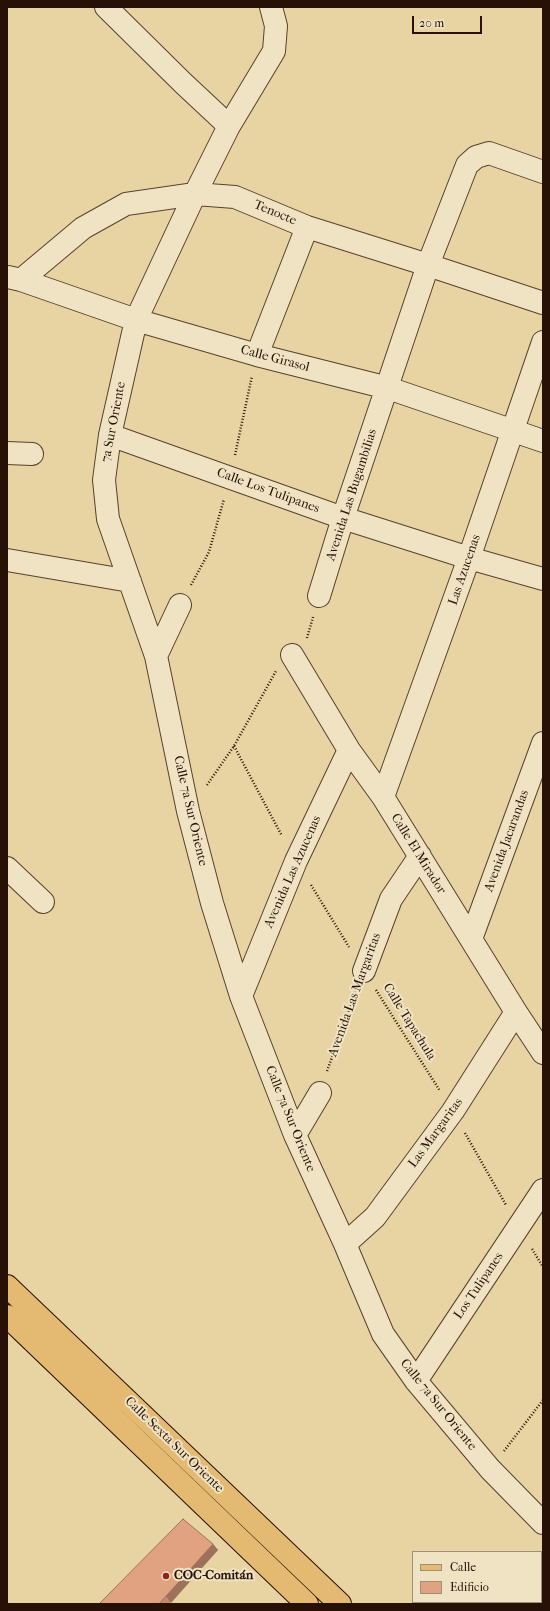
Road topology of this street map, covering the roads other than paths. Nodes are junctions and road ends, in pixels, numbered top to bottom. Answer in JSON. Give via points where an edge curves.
{"nodes":[{"id":1,"x":106,"y":7,"type":"edge"},
{"id":2,"x":271,"y":7,"type":"edge"},
{"id":3,"x":229,"y":126,"type":"junction"},
{"id":4,"x":543,"y":172,"type":"edge"},
{"id":5,"x":195,"y":194,"type":"junction"},
{"id":6,"x":307,"y":227,"type":"junction"},
{"id":7,"x":428,"y":265,"type":"junction"},
{"id":8,"x":14,"y":278,"type":"edge"},
{"id":9,"x":543,"y":303,"type":"edge"},
{"id":10,"x":136,"y":320,"type":"junction"},
{"id":11,"x":543,"y":342,"type":"edge"},
{"id":12,"x":257,"y":355,"type":"junction"},
{"id":13,"x":388,"y":388,"type":"junction"},
{"id":14,"x":512,"y":429,"type":"junction"},
{"id":15,"x":110,"y":434,"type":"junction"},
{"id":16,"x":543,"y":441,"type":"edge"},
{"id":17,"x":7,"y":453,"type":"edge"},
{"id":18,"x":32,"y":454,"type":"dead end"},
{"id":19,"x":343,"y":518,"type":"junction"},
{"id":20,"x":469,"y":558,"type":"junction"},
{"id":21,"x":7,"y":560,"type":"edge"},
{"id":22,"x":543,"y":579,"type":"edge"},
{"id":23,"x":130,"y":581,"type":"junction"},
{"id":24,"x":319,"y":596,"type":"road end"},
{"id":25,"x":180,"y":605,"type":"dead end"},
{"id":26,"x":292,"y":655,"type":"road end"},
{"id":27,"x":156,"y":656,"type":"junction"},
{"id":28,"x":543,"y":743,"type":"edge"},
{"id":29,"x":349,"y":750,"type":"junction"},
{"id":30,"x":383,"y":797,"type":"junction"},
{"id":31,"x":420,"y":856,"type":"junction"},
{"id":32,"x":7,"y":868,"type":"edge"},
{"id":33,"x":43,"y":902,"type":"dead end"},
{"id":34,"x":472,"y":939,"type":"junction"},
{"id":35,"x":364,"y":970,"type":"road end"},
{"id":36,"x":241,"y":996,"type":"junction"},
{"id":37,"x":516,"y":1012,"type":"junction"},
{"id":38,"x":543,"y":1053,"type":"edge"},
{"id":39,"x":320,"y":1093,"type":"road end"},
{"id":40,"x":295,"y":1135,"type":"junction"},
{"id":41,"x":543,"y":1190,"type":"edge"},
{"id":42,"x":345,"y":1244,"type":"junction"},
{"id":43,"x":7,"y":1286,"type":"edge"},
{"id":44,"x":7,"y":1316,"type":"edge"},
{"id":45,"x":416,"y":1381,"type":"junction"},
{"id":46,"x":543,"y":1523,"type":"edge"},
{"id":47,"x":307,"y":1604,"type":"edge"},
{"id":48,"x":340,"y":1604,"type":"edge"}],
"edges":[{"from":1,"to":3,"type":"street"},
{"from":2,"to":3,"type":"street","name":"7a Sur Oriente","via":[[276,26],[274,51]]},
{"from":3,"to":5,"type":"street","name":"7a Sur Oriente"},
{"from":4,"to":7,"type":"street","name":"Avenida Las Bugambilias","via":[[489,153],[476,157],[467,165]]},
{"from":5,"to":6,"type":"street","name":"Tenocte","via":[[235,197]]},
{"from":5,"to":8,"type":"street","name":"Tenocte","via":[[126,204],[83,228]]},
{"from":5,"to":10,"type":"street","name":"7a Sur Oriente"},
{"from":6,"to":7,"type":"street","name":"Tenocte"},
{"from":6,"to":12,"type":"street"},
{"from":7,"to":9,"type":"street","name":"Tenocte"},
{"from":7,"to":13,"type":"street","name":"Avenida Las Bugambilias"},
{"from":8,"to":10,"type":"street","name":"Calle Girasol"},
{"from":10,"to":12,"type":"street","name":"Calle Girasol"},
{"from":10,"to":15,"type":"street","name":"7a Sur Oriente"},
{"from":11,"to":14,"type":"street","name":"Las Azucenas"},
{"from":12,"to":13,"type":"street","name":"Calle Girasol"},
{"from":13,"to":14,"type":"street","name":"Calle Girasol"},
{"from":13,"to":19,"type":"street","name":"Avenida Las Bugambilias"},
{"from":14,"to":16,"type":"street","name":"Calle Girasol"},
{"from":14,"to":20,"type":"street","name":"Las Azucenas"},
{"from":15,"to":19,"type":"street","name":"Calle Los Tulipanes"},
{"from":15,"to":23,"type":"street","name":"7a Sur Oriente","via":[[104,480],[108,519]]},
{"from":17,"to":18,"type":"street"},
{"from":19,"to":20,"type":"street","name":"Calle Los Tulipanes"},
{"from":19,"to":24,"type":"street","name":"Avenida Las Bugambilias"},
{"from":20,"to":22,"type":"street","name":"Calle Los Tulipanes"},
{"from":20,"to":30,"type":"street","name":"Las Azucenas"},
{"from":21,"to":23,"type":"street"},
{"from":23,"to":27,"type":"street","name":"7a Sur Oriente"},
{"from":25,"to":27,"type":"street"},
{"from":26,"to":29,"type":"street","name":"Calle El Mirador"},
{"from":27,"to":36,"type":"street","name":"Calle 7a Sur Oriente","via":[[188,811],[212,903]]},
{"from":28,"to":34,"type":"street","name":"Avenida Jacarandas"},
{"from":29,"to":30,"type":"street","name":"Calle El Mirador"},
{"from":29,"to":36,"type":"street","name":"Avenida Las Azucenas","via":[[296,861]]},
{"from":30,"to":31,"type":"street","name":"Calle El Mirador"},
{"from":31,"to":34,"type":"street","name":"Calle El Mirador"},
{"from":31,"to":35,"type":"street","name":"Avenida Las Margaritas","via":[[391,899]]},
{"from":32,"to":33,"type":"street"},
{"from":34,"to":37,"type":"street","name":"Calle El Mirador"},
{"from":36,"to":40,"type":"street","name":"Calle 7a Sur Oriente"},
{"from":37,"to":38,"type":"street","name":"Calle El Mirador"},
{"from":37,"to":42,"type":"street","name":"Las Margaritas","via":[[453,1111],[375,1217]]},
{"from":39,"to":40,"type":"street"},
{"from":40,"to":42,"type":"street","name":"Calle 7a Sur Oriente"},
{"from":41,"to":45,"type":"street","name":"Los Tulipanes"},
{"from":42,"to":45,"type":"street","name":"Calle 7a Sur Oriente","via":[[383,1334]]},
{"from":43,"to":48,"type":"main road","name":"Calle Sexta Sur Oriente"},
{"from":44,"to":47,"type":"main road","name":"Calle Sexta Sur Oriente"},
{"from":45,"to":46,"type":"street","name":"Calle 7a Sur Oriente","via":[[490,1469]]}]}
